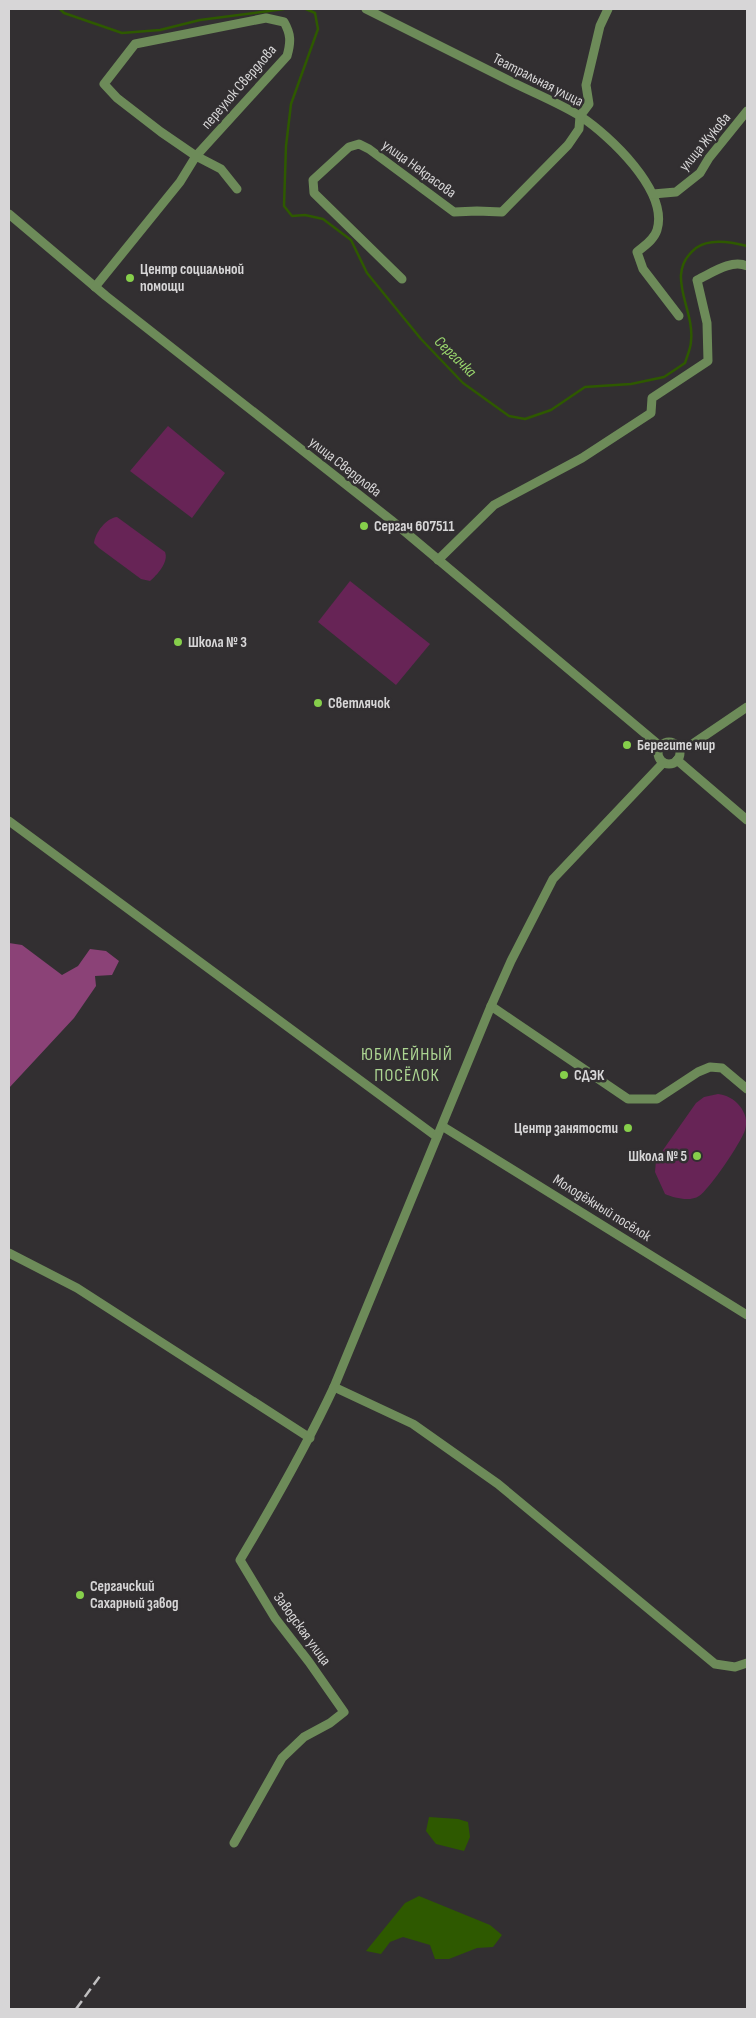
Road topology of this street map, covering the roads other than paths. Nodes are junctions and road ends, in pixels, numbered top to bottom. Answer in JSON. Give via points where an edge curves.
{"nodes":[{"id":1,"x":366,"y":9,"type":"edge"},
{"id":2,"x":608,"y":9,"type":"edge"},
{"id":3,"x":747,"y":111,"type":"edge"},
{"id":4,"x":580,"y":116,"type":"junction"},
{"id":5,"x":196,"y":156,"type":"junction"},
{"id":6,"x":237,"y":189,"type":"dead end"},
{"id":7,"x":653,"y":194,"type":"junction"},
{"id":8,"x":9,"y":214,"type":"edge"},
{"id":9,"x":747,"y":266,"type":"edge"},
{"id":10,"x":402,"y":279,"type":"dead end"},
{"id":11,"x":95,"y":287,"type":"junction"},
{"id":12,"x":679,"y":316,"type":"dead end"},
{"id":13,"x":438,"y":560,"type":"junction"},
{"id":14,"x":747,"y":707,"type":"edge"},
{"id":15,"x":660,"y":746,"type":"junction"},
{"id":16,"x":679,"y":749,"type":"junction"},
{"id":17,"x":677,"y":760,"type":"junction"},
{"id":18,"x":663,"y":763,"type":"junction"},
{"id":19,"x":747,"y":820,"type":"edge"},
{"id":20,"x":9,"y":821,"type":"edge"},
{"id":21,"x":491,"y":1006,"type":"junction"},
{"id":22,"x":747,"y":1089,"type":"edge"},
{"id":23,"x":442,"y":1126,"type":"junction"},
{"id":24,"x":436,"y":1137,"type":"junction"},
{"id":25,"x":9,"y":1254,"type":"edge"},
{"id":26,"x":747,"y":1315,"type":"edge"},
{"id":27,"x":334,"y":1387,"type":"junction"},
{"id":28,"x":310,"y":1438,"type":"junction"},
{"id":29,"x":747,"y":1663,"type":"edge"},
{"id":30,"x":234,"y":1843,"type":"dead end"}],
"edges":[{"from":1,"to":4,"type":"street","name":"Театральная улица"},
{"from":2,"to":4,"type":"street","via":[[600,26],[586,85],[588,104]]},
{"from":3,"to":7,"type":"street","name":"улица Жукова","via":[[700,173],[676,192]]},
{"from":4,"to":7,"type":"street","name":"Театральная улица","via":[[617,147],[642,175]]},
{"from":4,"to":10,"type":"street","name":"улица Некрасова","via":[[579,129],[568,145],[502,212],[454,212],[369,149],[358,144],[349,146],[313,180],[314,193]]},
{"from":5,"to":5,"type":"street","name":"переулок Свердлова","via":[[117,98],[104,84],[136,44],[266,18],[284,22],[290,31],[291,44],[287,56]]},
{"from":5,"to":6,"type":"street","name":"переулок Свердлова","via":[[221,169]]},
{"from":5,"to":11,"type":"street","name":"переулок Свердлова","via":[[180,182]]},
{"from":7,"to":12,"type":"street","name":"Театральная улица","via":[[657,229],[651,240],[637,252],[643,269]]},
{"from":8,"to":11,"type":"street","name":"улица Свердлова"},
{"from":9,"to":13,"type":"street","via":[[725,266],[697,280],[707,323],[708,361],[652,398],[651,412],[582,458],[494,504]]},
{"from":11,"to":13,"type":"street","name":"улица Свердлова"},
{"from":13,"to":15,"type":"street","name":"улица Свердлова"},
{"from":14,"to":16,"type":"street","via":[[691,745]]},
{"from":15,"to":16,"type":"street","via":[[674,744]]},
{"from":15,"to":18,"type":"street","via":[[659,758]]},
{"from":16,"to":17,"type":"street"},
{"from":17,"to":18,"type":"street"},
{"from":17,"to":19,"type":"street"},
{"from":18,"to":21,"type":"street","via":[[553,879]]},
{"from":20,"to":24,"type":"street"},
{"from":21,"to":22,"type":"street","via":[[628,1099],[657,1099],[710,1067],[722,1068]]},
{"from":21,"to":23,"type":"street"},
{"from":23,"to":24,"type":"street"},
{"from":23,"to":26,"type":"street","name":"Молодёжный посёлок"},
{"from":24,"to":27,"type":"street"},
{"from":25,"to":28,"type":"street","via":[[77,1288]]},
{"from":27,"to":28,"type":"street"},
{"from":27,"to":29,"type":"street","via":[[413,1424],[498,1484],[715,1664],[735,1667]]},
{"from":28,"to":30,"type":"street","name":"Заводская улица","via":[[240,1560],[275,1618],[344,1712],[304,1737],[282,1758]]}]}
